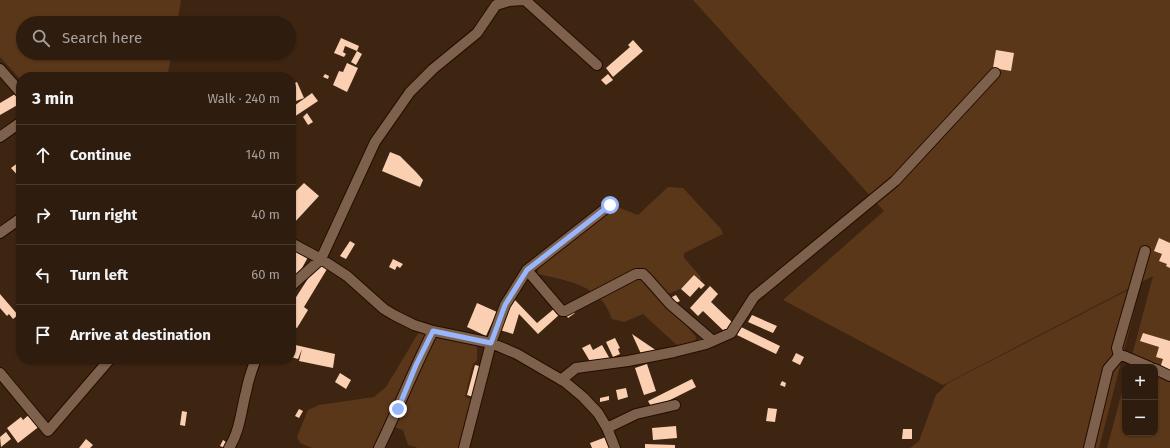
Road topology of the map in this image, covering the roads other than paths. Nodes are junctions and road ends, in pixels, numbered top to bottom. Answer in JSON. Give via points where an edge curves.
{"nodes":[{"id":1,"x":524,"y":0,"type":"edge"},
{"id":2,"x":597,"y":65,"type":"dead end"},
{"id":3,"x":0,"y":69,"type":"edge"},
{"id":4,"x":995,"y":73,"type":"dead end"},
{"id":5,"x":16,"y":87,"type":"edge"},
{"id":6,"x":16,"y":126,"type":"edge"},
{"id":7,"x":0,"y":137,"type":"edge"},
{"id":8,"x":610,"y":205,"type":"dead end"},
{"id":9,"x":16,"y":222,"type":"edge"},
{"id":10,"x":0,"y":233,"type":"edge"},
{"id":11,"x":296,"y":246,"type":"edge"},
{"id":12,"x":1145,"y":251,"type":"dead end"},
{"id":13,"x":321,"y":259,"type":"junction"},
{"id":14,"x":527,"y":270,"type":"junction"},
{"id":15,"x":296,"y":282,"type":"edge"},
{"id":16,"x":433,"y":331,"type":"junction"},
{"id":17,"x":713,"y":341,"type":"junction"},
{"id":18,"x":491,"y":343,"type":"junction"},
{"id":19,"x":1118,"y":356,"type":"junction"},
{"id":20,"x":106,"y":364,"type":"edge"},
{"id":21,"x":254,"y":364,"type":"edge"},
{"id":22,"x":1143,"y":364,"type":"edge"},
{"id":23,"x":1158,"y":370,"type":"edge"},
{"id":24,"x":0,"y":373,"type":"edge"},
{"id":25,"x":1170,"y":376,"type":"edge"},
{"id":26,"x":561,"y":380,"type":"junction"},
{"id":27,"x":675,"y":404,"type":"dead end"},
{"id":28,"x":607,"y":428,"type":"junction"},
{"id":29,"x":229,"y":448,"type":"edge"},
{"id":30,"x":379,"y":448,"type":"edge"},
{"id":31,"x":464,"y":448,"type":"edge"},
{"id":32,"x":614,"y":448,"type":"edge"},
{"id":33,"x":1089,"y":448,"type":"edge"}],
"edges":[{"from":1,"to":2,"type":"street"},
{"from":1,"to":13,"type":"street","via":[[496,5],[477,33],[433,69],[410,92],[375,142]]},
{"from":3,"to":5,"type":"street"},
{"from":4,"to":17,"type":"street","via":[[895,181],[754,297],[731,333]]},
{"from":6,"to":7,"type":"street"},
{"from":8,"to":14,"type":"street"},
{"from":9,"to":10,"type":"street"},
{"from":11,"to":13,"type":"street"},
{"from":12,"to":19,"type":"street","via":[[1117,348]]},
{"from":13,"to":15,"type":"street"},
{"from":13,"to":16,"type":"street","via":[[347,276],[384,309],[414,325]]},
{"from":14,"to":17,"type":"street","via":[[562,311],[636,274],[643,274],[670,304]]},
{"from":14,"to":18,"type":"street","via":[[505,305]]},
{"from":16,"to":18,"type":"street"},
{"from":16,"to":30,"type":"street"},
{"from":17,"to":26,"type":"street","via":[[651,356],[576,368]]},
{"from":18,"to":26,"type":"street","via":[[517,354]]},
{"from":18,"to":31,"type":"street"},
{"from":19,"to":22,"type":"street"},
{"from":19,"to":33,"type":"street","via":[[1108,369]]},
{"from":20,"to":24,"type":"street","via":[[48,431]]},
{"from":21,"to":29,"type":"street","via":[[242,416]]},
{"from":23,"to":25,"type":"street"},
{"from":26,"to":28,"type":"street","via":[[583,397],[598,413]]},
{"from":27,"to":28,"type":"street","via":[[636,414]]},
{"from":28,"to":32,"type":"street"}]}
